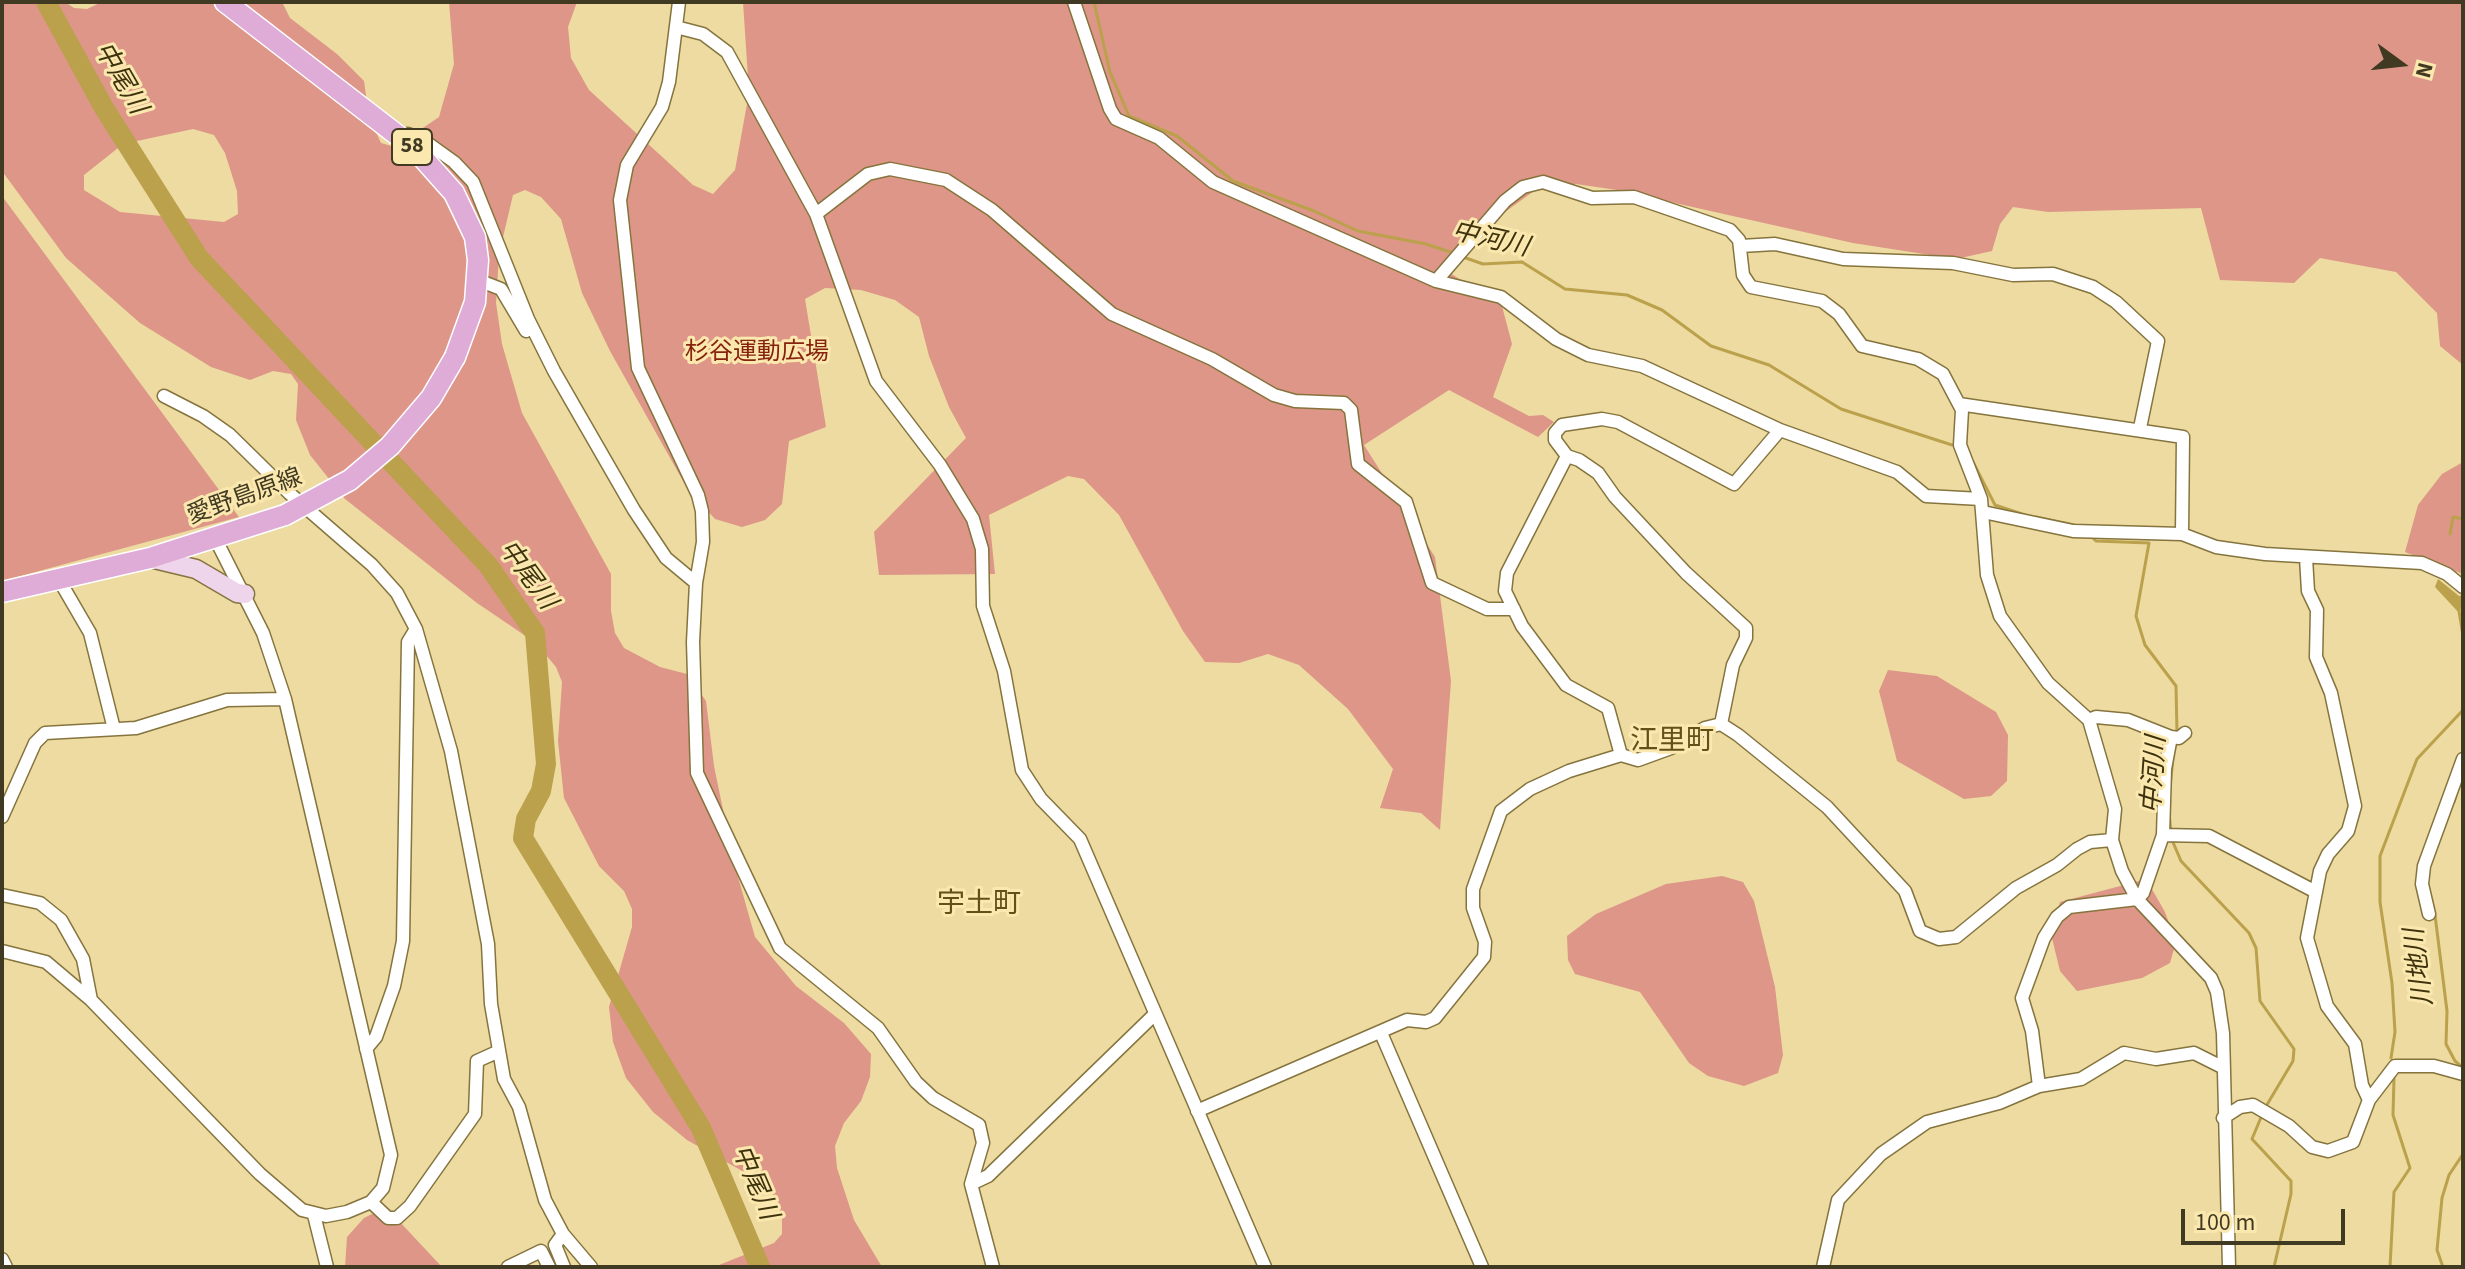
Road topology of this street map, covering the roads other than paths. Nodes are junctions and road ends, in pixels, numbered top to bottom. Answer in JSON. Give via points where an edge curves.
{"nodes":[{"id":1,"x":225,"y":2,"type":"edge"},
{"id":2,"x":679,"y":2,"type":"edge"},
{"id":3,"x":1074,"y":2,"type":"edge"},
{"id":4,"x":676,"y":27,"type":"junction"},
{"id":5,"x":401,"y":139,"type":"junction"},
{"id":6,"x":816,"y":214,"type":"junction"},
{"id":7,"x":1741,"y":246,"type":"junction"},
{"id":8,"x":478,"y":280,"type":"junction"},
{"id":9,"x":1436,"y":281,"type":"junction"},
{"id":10,"x":554,"y":371,"type":"junction"},
{"id":11,"x":164,"y":396,"type":"dead end"},
{"id":12,"x":1959,"y":404,"type":"junction"},
{"id":13,"x":2140,"y":428,"type":"junction"},
{"id":14,"x":1780,"y":430,"type":"junction"},
{"id":15,"x":1567,"y":456,"type":"junction"},
{"id":16,"x":1982,"y":506,"type":"junction"},
{"id":17,"x":2182,"y":534,"type":"junction"},
{"id":18,"x":215,"y":538,"type":"junction"},
{"id":19,"x":150,"y":558,"type":"junction"},
{"id":20,"x":2306,"y":558,"type":"junction"},
{"id":21,"x":58,"y":578,"type":"junction"},
{"id":22,"x":696,"y":583,"type":"junction"},
{"id":23,"x":2463,"y":587,"type":"edge"},
{"id":24,"x":2,"y":592,"type":"edge"},
{"id":25,"x":245,"y":594,"type":"junction"},
{"id":26,"x":1514,"y":609,"type":"junction"},
{"id":27,"x":416,"y":629,"type":"junction"},
{"id":28,"x":285,"y":699,"type":"junction"},
{"id":29,"x":2089,"y":720,"type":"junction"},
{"id":30,"x":1721,"y":724,"type":"junction"},
{"id":31,"x":114,"y":729,"type":"junction"},
{"id":32,"x":1621,"y":755,"type":"junction"},
{"id":33,"x":2463,"y":759,"type":"edge"},
{"id":34,"x":2,"y":817,"type":"edge"},
{"id":35,"x":2168,"y":835,"type":"junction"},
{"id":36,"x":2112,"y":840,"type":"junction"},
{"id":37,"x":2316,"y":892,"type":"junction"},
{"id":38,"x":2,"y":895,"type":"edge"},
{"id":39,"x":2137,"y":899,"type":"junction"},
{"id":40,"x":2429,"y":914,"type":"dead end"},
{"id":41,"x":2,"y":951,"type":"edge"},
{"id":42,"x":91,"y":1000,"type":"junction"},
{"id":43,"x":1155,"y":1014,"type":"junction"},
{"id":44,"x":1381,"y":1033,"type":"junction"},
{"id":45,"x":366,"y":1049,"type":"junction"},
{"id":46,"x":497,"y":1052,"type":"junction"},
{"id":47,"x":2222,"y":1067,"type":"junction"},
{"id":48,"x":2463,"y":1074,"type":"edge"},
{"id":49,"x":2039,"y":1086,"type":"junction"},
{"id":50,"x":2369,"y":1100,"type":"junction"},
{"id":51,"x":1197,"y":1111,"type":"junction"},
{"id":52,"x":2223,"y":1118,"type":"junction"},
{"id":53,"x":971,"y":1184,"type":"junction"},
{"id":54,"x":371,"y":1202,"type":"junction"},
{"id":55,"x":314,"y":1215,"type":"junction"},
{"id":56,"x":563,"y":1234,"type":"junction"},
{"id":57,"x":2,"y":1259,"type":"edge"},
{"id":58,"x":6,"y":1267,"type":"edge"},
{"id":59,"x":327,"y":1267,"type":"edge"},
{"id":60,"x":508,"y":1267,"type":"edge"},
{"id":61,"x":549,"y":1267,"type":"edge"},
{"id":62,"x":564,"y":1267,"type":"edge"},
{"id":63,"x":591,"y":1267,"type":"edge"},
{"id":64,"x":993,"y":1267,"type":"edge"},
{"id":65,"x":1265,"y":1267,"type":"edge"},
{"id":66,"x":1482,"y":1267,"type":"edge"},
{"id":67,"x":1823,"y":1267,"type":"edge"},
{"id":68,"x":2229,"y":1267,"type":"edge"}],
"edges":[{"from":1,"to":5,"type":"main road","name":"愛野島原線","number":"58"},
{"from":2,"to":4,"type":"street"},
{"from":3,"to":9,"type":"street","via":[[1116,119],[1159,138],[1213,182],[1243,198]]},
{"from":4,"to":6,"type":"street","via":[[703,34],[727,52]]},
{"from":4,"to":22,"type":"street","via":[[662,107],[627,165],[620,200],[638,368],[702,511]]},
{"from":5,"to":8,"type":"main road","name":"愛野島原線","number":"58","via":[[440,174],[466,213],[475,237]]},
{"from":5,"to":10,"type":"street","via":[[408,134],[422,139],[473,182]]},
{"from":6,"to":26,"type":"street","via":[[868,174],[890,169],[946,180],[992,210],[1112,314],[1212,359],[1274,395],[1344,403],[1351,410],[1358,464],[1406,502],[1432,583],[1487,609]]},
{"from":6,"to":43,"type":"street","via":[[876,381],[940,465],[973,519],[982,549],[983,606],[1004,671],[1022,770],[1041,799],[1080,839]]},
{"from":7,"to":9,"type":"street","via":[[1724,226],[1656,203],[1622,195],[1583,197],[1543,182],[1514,193]]},
{"from":7,"to":12,"type":"street","via":[[1743,275],[1751,287],[1822,301],[1839,314],[1862,346],[1936,368]]},
{"from":7,"to":13,"type":"street","via":[[1775,244],[1857,260],[2053,274],[2093,287],[2158,341]]},
{"from":8,"to":10,"type":"street","via":[[508,297],[545,368]]},
{"from":8,"to":18,"type":"main road","name":"愛野島原線","number":"58","bridge":true,"via":[[469,325],[455,357],[431,398],[390,446],[350,480],[285,515]]},
{"from":9,"to":14,"type":"street","via":[[1501,297],[1556,339],[1588,355],[1642,366]]},
{"from":10,"to":22,"type":"street","via":[[666,558]]},
{"from":11,"to":27,"type":"street","via":[[230,435],[372,565],[397,593]]},
{"from":12,"to":13,"type":"street","via":[[2074,424]]},
{"from":12,"to":16,"type":"street","via":[[1960,445]]},
{"from":13,"to":17,"type":"street","via":[[2148,434],[2183,437]]},
{"from":14,"to":15,"type":"street","via":[[1734,484],[1618,422],[1602,419],[1558,427],[1555,440]]},
{"from":14,"to":16,"type":"street","via":[[1897,472],[1926,496]]},
{"from":15,"to":26,"type":"street","via":[[1507,573],[1505,591]]},
{"from":15,"to":30,"type":"street","via":[[1598,473],[1686,573],[1746,628]]},
{"from":16,"to":17,"type":"street","via":[[2084,531]]},
{"from":16,"to":29,"type":"street","via":[[1987,575],[2000,616],[2048,683]]},
{"from":17,"to":20,"type":"street","via":[[2216,547]]},
{"from":18,"to":19,"type":"main road","name":"愛野島原線","number":"58"},
{"from":18,"to":25,"type":"street"},
{"from":19,"to":21,"type":"main road","name":"愛野島原線","number":"58"},
{"from":19,"to":25,"type":"street","via":[[196,569]]},
{"from":20,"to":23,"type":"street","via":[[2422,563]]},
{"from":20,"to":37,"type":"street","via":[[2308,591],[2317,610],[2316,657],[2331,693],[2355,806],[2348,831],[2324,862]]},
{"from":21,"to":24,"type":"main road","name":"愛野島原線","number":"58"},
{"from":21,"to":31,"type":"street","via":[[90,633]]},
{"from":22,"to":53,"type":"street","via":[[695,763],[709,803],[780,948],[878,1028],[933,1098],[979,1125],[983,1143]]},
{"from":25,"to":28,"type":"street"},
{"from":26,"to":32,"type":"street","via":[[1566,685],[1608,708]]},
{"from":27,"to":45,"type":"street","via":[[408,642],[403,941],[394,986],[376,1037]]},
{"from":27,"to":46,"type":"street","via":[[451,751],[488,944]]},
{"from":28,"to":31,"type":"street","via":[[227,700],[136,728]]},
{"from":28,"to":45,"type":"street"},
{"from":29,"to":35,"type":"street","via":[[2128,720],[2177,736],[2165,769]]},
{"from":29,"to":36,"type":"street","via":[[2115,809]]},
{"from":30,"to":32,"type":"street","via":[[1638,760]]},
{"from":30,"to":36,"type":"street","via":[[1858,837],[1905,891],[1920,931],[1939,939],[1956,937],[2016,888],[2077,849]]},
{"from":31,"to":34,"type":"street","via":[[60,730],[39,737]]},
{"from":32,"to":44,"type":"street","via":[[1530,789],[1501,811],[1473,889],[1484,957],[1435,1018],[1407,1020]]},
{"from":33,"to":40,"type":"street","via":[[2424,866]]},
{"from":35,"to":37,"type":"street","via":[[2209,836]]},
{"from":35,"to":39,"type":"street"},
{"from":36,"to":39,"type":"street"},
{"from":37,"to":50,"type":"street","via":[[2307,938],[2327,1006],[2355,1044]]},
{"from":38,"to":42,"type":"street","via":[[40,903],[61,920],[83,959]]},
{"from":39,"to":47,"type":"street","via":[[2211,978],[2220,1004]]},
{"from":39,"to":49,"type":"street","via":[[2069,907],[2044,938],[2022,998]]},
{"from":41,"to":42,"type":"street","via":[[46,962]]},
{"from":42,"to":55,"type":"street","via":[[260,1174]]},
{"from":43,"to":51,"type":"street"},
{"from":43,"to":53,"type":"street","via":[[988,1176]]},
{"from":44,"to":51,"type":"street"},
{"from":44,"to":66,"type":"street"},
{"from":45,"to":54,"type":"street","via":[[391,1155],[383,1188]]},
{"from":46,"to":54,"type":"street","via":[[477,1061],[475,1114],[410,1206],[397,1218],[388,1218]]},
{"from":46,"to":56,"type":"street","via":[[545,1200]]},
{"from":47,"to":49,"type":"street","via":[[2194,1053],[2156,1059],[2124,1053],[2081,1079]]},
{"from":47,"to":52,"type":"street"},
{"from":48,"to":50,"type":"street","via":[[2401,1064],[2389,1071]]},
{"from":49,"to":67,"type":"street","via":[[1927,1122],[1881,1154],[1838,1200]]},
{"from":50,"to":52,"type":"street","via":[[2353,1142],[2328,1151],[2312,1147],[2258,1106],[2247,1105]]},
{"from":51,"to":65,"type":"street"},
{"from":52,"to":68,"type":"street"},
{"from":53,"to":64,"type":"street"},
{"from":54,"to":55,"type":"street","via":[[347,1212]]},
{"from":55,"to":59,"type":"street"},
{"from":56,"to":62,"type":"street","via":[[555,1245]]},
{"from":56,"to":63,"type":"street"},
{"from":57,"to":58,"type":"street"},
{"from":60,"to":61,"type":"street","via":[[541,1251]]}]}
